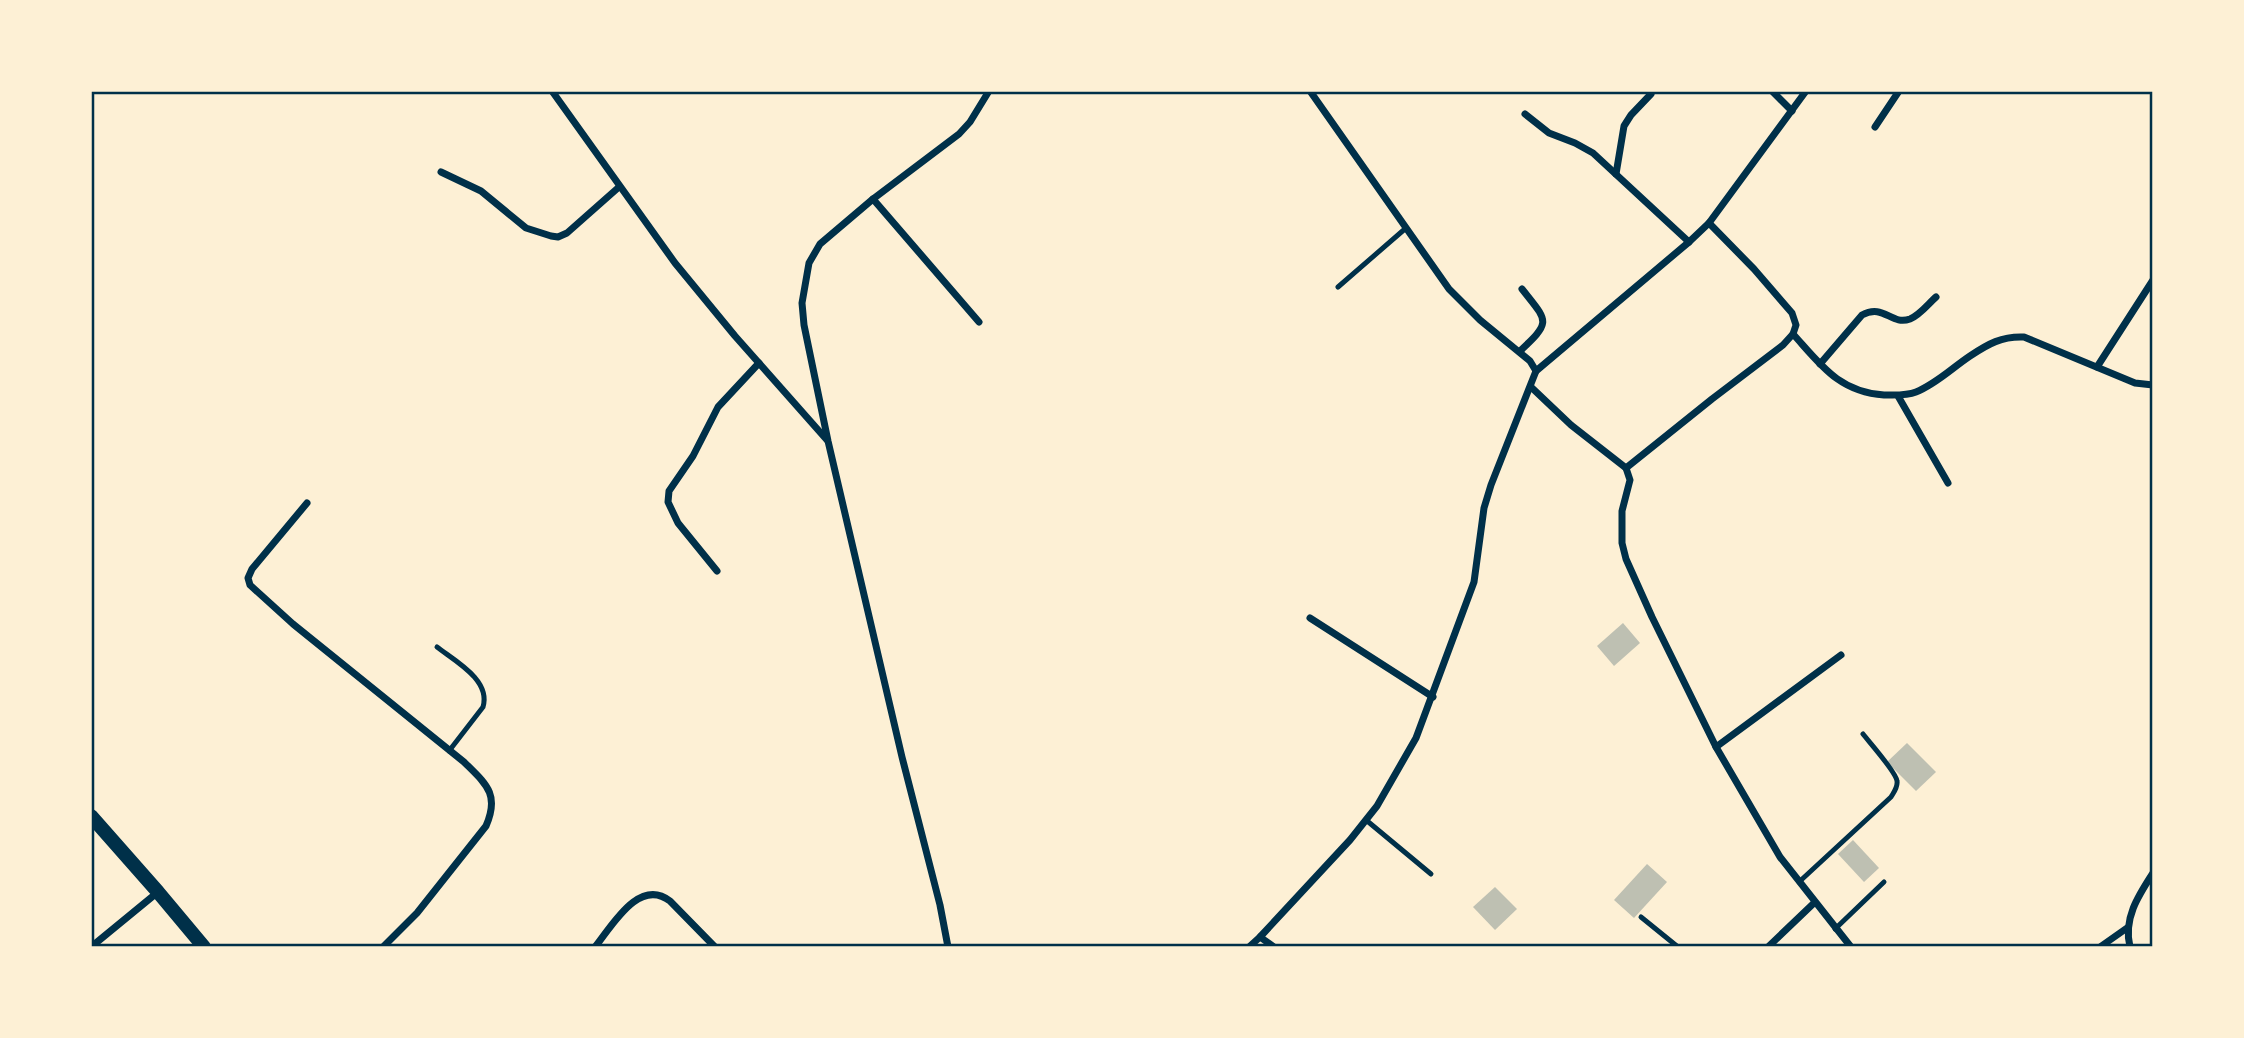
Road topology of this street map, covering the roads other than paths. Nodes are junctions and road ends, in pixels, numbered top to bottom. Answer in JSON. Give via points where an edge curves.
{"nodes":[{"id":1,"x":552,"y":91,"type":"edge"},
{"id":2,"x":989,"y":91,"type":"edge"},
{"id":3,"x":1310,"y":91,"type":"edge"},
{"id":4,"x":1772,"y":91,"type":"edge"},
{"id":5,"x":1806,"y":91,"type":"edge"},
{"id":6,"x":1899,"y":91,"type":"edge"},
{"id":7,"x":1651,"y":94,"type":"dead end"},
{"id":8,"x":1792,"y":111,"type":"junction"},
{"id":9,"x":1525,"y":114,"type":"dead end"},
{"id":10,"x":1875,"y":127,"type":"dead end"},
{"id":11,"x":441,"y":172,"type":"dead end"},
{"id":12,"x":1616,"y":174,"type":"junction"},
{"id":13,"x":619,"y":187,"type":"junction"},
{"id":14,"x":873,"y":199,"type":"junction"},
{"id":15,"x":1709,"y":223,"type":"junction"},
{"id":16,"x":1406,"y":228,"type":"junction"},
{"id":17,"x":1689,"y":242,"type":"junction"},
{"id":18,"x":2153,"y":279,"type":"edge"},
{"id":19,"x":1338,"y":287,"type":"dead end"},
{"id":20,"x":1522,"y":289,"type":"dead end"},
{"id":21,"x":1936,"y":297,"type":"dead end"},
{"id":22,"x":979,"y":322,"type":"dead end"},
{"id":23,"x":1793,"y":334,"type":"junction"},
{"id":24,"x":1520,"y":351,"type":"junction"},
{"id":25,"x":759,"y":363,"type":"junction"},
{"id":26,"x":1821,"y":365,"type":"junction"},
{"id":27,"x":2097,"y":367,"type":"junction"},
{"id":28,"x":1536,"y":371,"type":"junction"},
{"id":29,"x":2153,"y":385,"type":"edge"},
{"id":30,"x":1531,"y":387,"type":"junction"},
{"id":31,"x":1898,"y":396,"type":"junction"},
{"id":32,"x":828,"y":441,"type":"junction"},
{"id":33,"x":1626,"y":468,"type":"junction"},
{"id":34,"x":1948,"y":483,"type":"dead end"},
{"id":35,"x":307,"y":503,"type":"dead end"},
{"id":36,"x":717,"y":571,"type":"dead end"},
{"id":37,"x":1310,"y":618,"type":"dead end"},
{"id":38,"x":437,"y":647,"type":"dead end"},
{"id":39,"x":1841,"y":655,"type":"dead end"},
{"id":40,"x":1433,"y":697,"type":"junction"},
{"id":41,"x":1863,"y":734,"type":"dead end"},
{"id":42,"x":1716,"y":747,"type":"junction"},
{"id":43,"x":449,"y":751,"type":"junction"},
{"id":44,"x":91,"y":816,"type":"edge"},
{"id":45,"x":1366,"y":820,"type":"junction"},
{"id":46,"x":2153,"y":873,"type":"edge"},
{"id":47,"x":1431,"y":874,"type":"dead end"},
{"id":48,"x":1799,"y":882,"type":"junction"},
{"id":49,"x":1884,"y":882,"type":"dead end"},
{"id":50,"x":158,"y":892,"type":"junction"},
{"id":51,"x":1814,"y":903,"type":"junction"},
{"id":52,"x":1642,"y":917,"type":"dead end"},
{"id":53,"x":2127,"y":928,"type":"junction"},
{"id":54,"x":1835,"y":929,"type":"junction"},
{"id":55,"x":1260,"y":937,"type":"junction"},
{"id":56,"x":200,"y":945,"type":"edge"},
{"id":57,"x":91,"y":947,"type":"edge"},
{"id":58,"x":383,"y":947,"type":"edge"},
{"id":59,"x":595,"y":947,"type":"edge"},
{"id":60,"x":715,"y":947,"type":"edge"},
{"id":61,"x":948,"y":947,"type":"edge"},
{"id":62,"x":1249,"y":947,"type":"edge"},
{"id":63,"x":1274,"y":947,"type":"edge"},
{"id":64,"x":1678,"y":947,"type":"edge"},
{"id":65,"x":1768,"y":947,"type":"edge"},
{"id":66,"x":1851,"y":947,"type":"edge"},
{"id":67,"x":2100,"y":947,"type":"edge"},
{"id":68,"x":2130,"y":947,"type":"edge"}],
"edges":[{"from":1,"to":13,"type":"street"},
{"from":2,"to":14,"type":"street","via":[[959,134]]},
{"from":3,"to":16,"type":"street"},
{"from":4,"to":8,"type":"street"},
{"from":5,"to":8,"type":"street"},
{"from":6,"to":10,"type":"street"},
{"from":7,"to":12,"type":"street","via":[[1624,126]]},
{"from":8,"to":15,"type":"street"},
{"from":9,"to":12,"type":"street","via":[[1549,133],[1593,153]]},
{"from":11,"to":13,"type":"street","via":[[481,191],[526,228],[558,237]]},
{"from":12,"to":17,"type":"street"},
{"from":13,"to":25,"type":"street"},
{"from":14,"to":22,"type":"street"},
{"from":14,"to":32,"type":"street","via":[[820,244],[809,264],[802,303],[804,325]]},
{"from":15,"to":17,"type":"street"},
{"from":15,"to":23,"type":"street","via":[[1792,313]]},
{"from":16,"to":19,"type":"lane"},
{"from":16,"to":24,"type":"street","via":[[1463,304]]},
{"from":17,"to":28,"type":"street"},
{"from":18,"to":27,"type":"street"},
{"from":20,"to":24,"type":"street","via":[[1544,322]]},
{"from":21,"to":26,"type":"street","via":[[1907,320],[1871,310],[1862,315]]},
{"from":23,"to":26,"type":"street"},
{"from":23,"to":33,"type":"street"},
{"from":24,"to":28,"type":"street"},
{"from":25,"to":32,"type":"street"},
{"from":25,"to":36,"type":"street","via":[[718,407],[694,456],[668,491],[678,523]]},
{"from":26,"to":31,"type":"street","via":[[1839,382],[1855,389]]},
{"from":27,"to":29,"type":"street","via":[[2135,383]]},
{"from":27,"to":31,"type":"street","via":[[2012,336],[1988,345],[1928,386]]},
{"from":28,"to":30,"type":"street"},
{"from":30,"to":33,"type":"street"},
{"from":30,"to":40,"type":"street","via":[[1491,485],[1474,582]]},
{"from":31,"to":34,"type":"street"},
{"from":32,"to":61,"type":"street"},
{"from":33,"to":42,"type":"street","via":[[1630,480],[1621,527],[1626,559]]},
{"from":35,"to":43,"type":"street","via":[[252,569],[250,585]]},
{"from":37,"to":40,"type":"street"},
{"from":38,"to":43,"type":"lane","via":[[476,679],[485,699]]},
{"from":39,"to":42,"type":"street"},
{"from":40,"to":45,"type":"street","via":[[1401,768]]},
{"from":41,"to":48,"type":"lane","via":[[1898,781],[1896,788]]},
{"from":42,"to":48,"type":"street","via":[[1780,858]]},
{"from":43,"to":58,"type":"street","via":[[488,787],[492,811],[450,873]]},
{"from":44,"to":50,"type":"main road"},
{"from":45,"to":47,"type":"lane"},
{"from":45,"to":55,"type":"street"},
{"from":46,"to":53,"type":"street"},
{"from":48,"to":51,"type":"street"},
{"from":49,"to":54,"type":"lane"},
{"from":50,"to":56,"type":"main road"},
{"from":50,"to":57,"type":"street"},
{"from":51,"to":54,"type":"street"},
{"from":51,"to":65,"type":"street"},
{"from":52,"to":64,"type":"lane"},
{"from":53,"to":67,"type":"street"},
{"from":53,"to":68,"type":"street"},
{"from":54,"to":66,"type":"street"},
{"from":55,"to":62,"type":"street"},
{"from":55,"to":63,"type":"street"},
{"from":59,"to":60,"type":"street","via":[[632,902],[654,893],[670,901]]}]}
